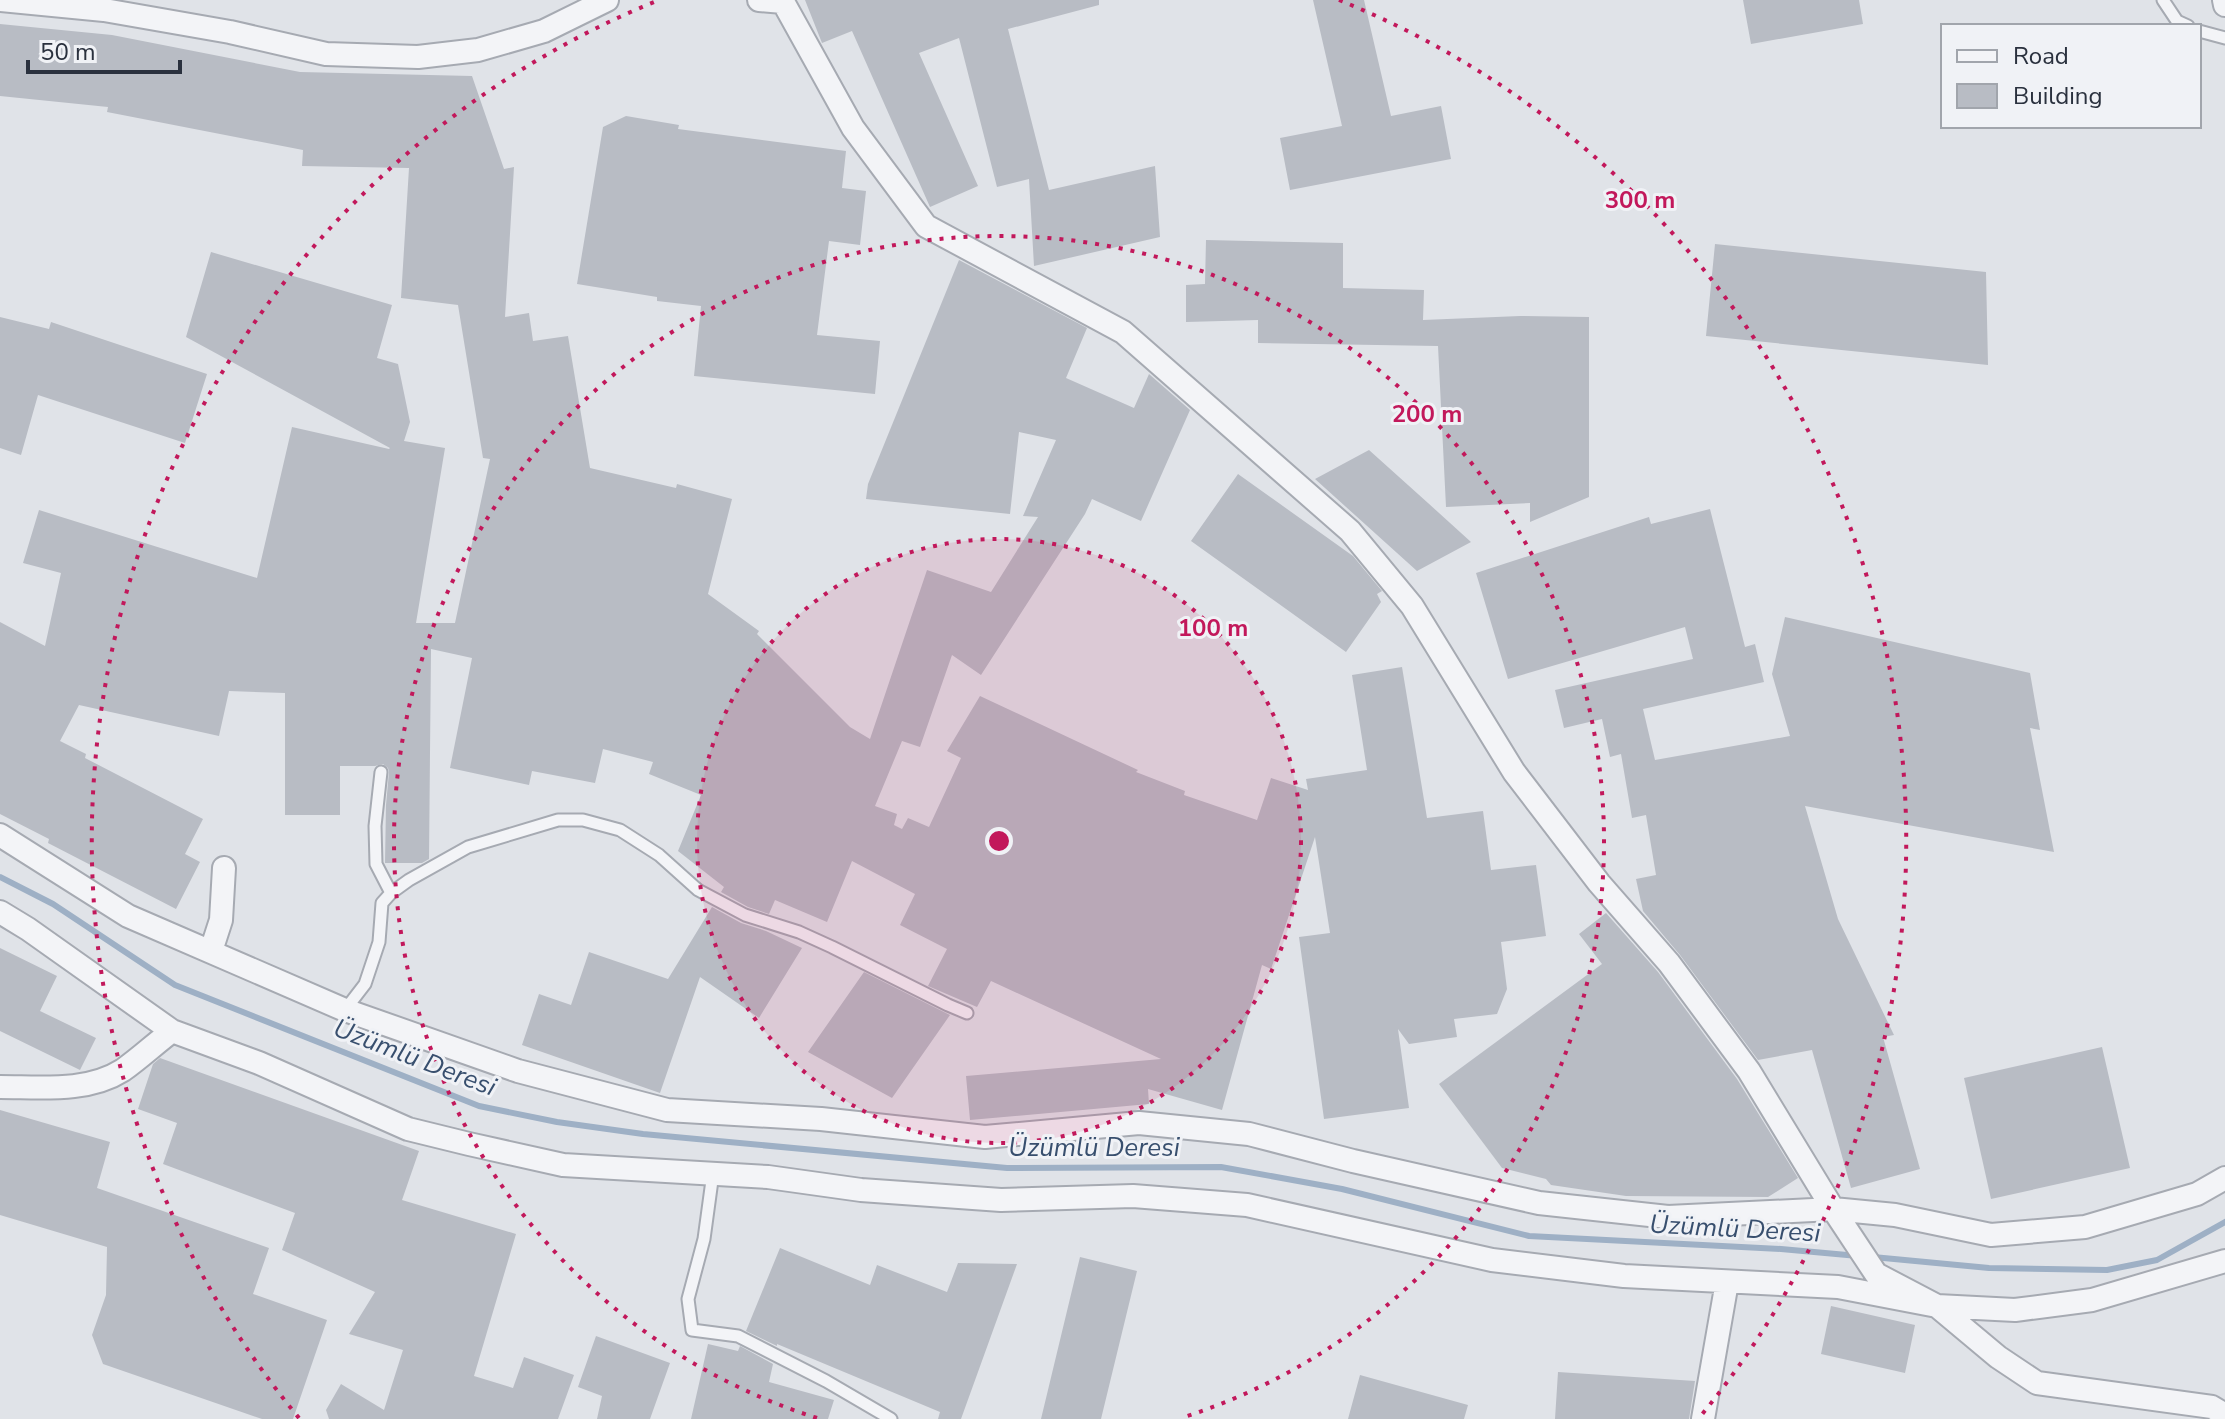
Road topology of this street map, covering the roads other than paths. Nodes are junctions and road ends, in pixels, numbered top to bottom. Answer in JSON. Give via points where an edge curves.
{"nodes":[{"id":1,"x":0,"y":0,"type":"edge"},
{"id":2,"x":607,"y":0,"type":"edge"},
{"id":3,"x":759,"y":0,"type":"edge"},
{"id":4,"x":2163,"y":0,"type":"edge"},
{"id":5,"x":783,"y":1,"type":"edge"},
{"id":6,"x":2184,"y":24,"type":"edge"},
{"id":7,"x":2201,"y":32,"type":"edge"},
{"id":8,"x":2225,"y":38,"type":"edge"},
{"id":9,"x":381,"y":772,"type":"dead end"},
{"id":10,"x":0,"y":835,"type":"edge"},
{"id":11,"x":224,"y":868,"type":"dead end"},
{"id":12,"x":391,"y":893,"type":"junction"},
{"id":13,"x":0,"y":912,"type":"edge"},
{"id":14,"x":211,"y":951,"type":"junction"},
{"id":15,"x":345,"y":1010,"type":"junction"},
{"id":16,"x":967,"y":1013,"type":"dead end"},
{"id":17,"x":172,"y":1031,"type":"junction"},
{"id":18,"x":0,"y":1087,"type":"edge"},
{"id":19,"x":713,"y":1173,"type":"junction"},
{"id":20,"x":2225,"y":1178,"type":"edge"},
{"id":21,"x":1833,"y":1209,"type":"junction"},
{"id":22,"x":2225,"y":1261,"type":"edge"},
{"id":23,"x":1727,"y":1282,"type":"junction"},
{"id":24,"x":1937,"y":1306,"type":"junction"},
{"id":25,"x":2225,"y":1415,"type":"edge"},
{"id":26,"x":891,"y":1419,"type":"edge"},
{"id":27,"x":1703,"y":1419,"type":"edge"}],
"edges":[{"from":1,"to":2,"type":"street","via":[[104,10],[326,54],[418,57],[478,50],[544,31]]},
{"from":3,"to":5,"type":"street"},
{"from":4,"to":6,"type":"lane"},
{"from":5,"to":21,"type":"street","via":[[853,128],[926,226],[1123,332],[1350,531],[1412,606],[1514,772],[1749,1071]]},
{"from":7,"to":8,"type":"lane"},
{"from":9,"to":12,"type":"lane","via":[[376,864]]},
{"from":10,"to":14,"type":"street","via":[[128,916]]},
{"from":11,"to":14,"type":"street","via":[[221,920]]},
{"from":12,"to":15,"type":"lane","via":[[382,903],[379,942],[365,984]]},
{"from":12,"to":16,"type":"lane","via":[[468,847],[558,820],[583,820],[620,830],[698,890],[745,915],[799,932]]},
{"from":13,"to":17,"type":"street"},
{"from":14,"to":15,"type":"street"},
{"from":15,"to":21,"type":"street","via":[[518,1071],[667,1110],[821,1119],[985,1137],[1139,1123],[1249,1134],[1539,1203],[1668,1217]]},
{"from":17,"to":18,"type":"street","via":[[121,1071],[92,1083]]},
{"from":17,"to":19,"type":"street","via":[[408,1129],[563,1165]]},
{"from":19,"to":23,"type":"street","via":[[1001,1200],[1133,1196],[1247,1205],[1492,1260]]},
{"from":19,"to":26,"type":"lane","via":[[704,1239],[688,1299],[692,1330],[738,1336]]},
{"from":20,"to":21,"type":"street","via":[[2197,1194],[2085,1227],[1991,1235],[1895,1215]]},
{"from":21,"to":24,"type":"street","via":[[1876,1274]]},
{"from":22,"to":24,"type":"street","via":[[2092,1300],[2015,1310]]},
{"from":23,"to":24,"type":"street","via":[[1838,1287]]},
{"from":23,"to":27,"type":"street"},
{"from":24,"to":25,"type":"street","via":[[2037,1383],[2212,1407]]}]}
